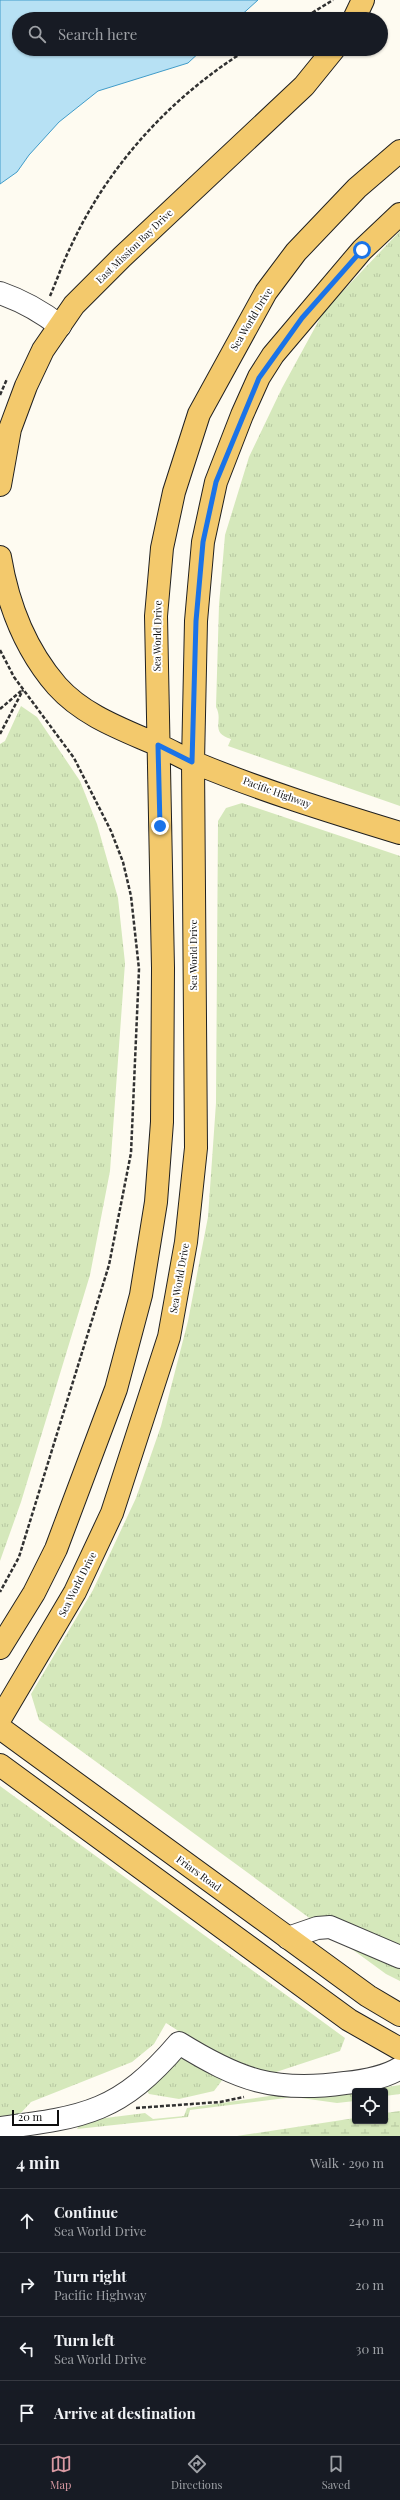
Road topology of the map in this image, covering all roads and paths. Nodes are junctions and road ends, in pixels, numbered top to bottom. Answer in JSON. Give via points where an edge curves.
{"nodes":[{"id":1,"x":333,"y":0,"type":"edge"},
{"id":2,"x":364,"y":0,"type":"edge"},
{"id":3,"x":313,"y":12,"type":"edge"},
{"id":4,"x":358,"y":12,"type":"edge"},
{"id":5,"x":237,"y":56,"type":"edge"},
{"id":6,"x":328,"y":56,"type":"edge"},
{"id":7,"x":400,"y":151,"type":"edge"},
{"id":8,"x":400,"y":214,"type":"edge"},
{"id":9,"x":0,"y":293,"type":"edge"},
{"id":10,"x":48,"y":302,"type":"dead end"},
{"id":11,"x":60,"y":326,"type":"junction"},
{"id":12,"x":0,"y":485,"type":"edge"},
{"id":13,"x":0,"y":557,"type":"edge"},
{"id":14,"x":0,"y":650,"type":"edge"},
{"id":15,"x":23,"y":690,"type":"junction"},
{"id":16,"x":0,"y":709,"type":"edge"},
{"id":17,"x":0,"y":734,"type":"edge"},
{"id":18,"x":158,"y":745,"type":"junction"},
{"id":19,"x":192,"y":762,"type":"junction"},
{"id":20,"x":400,"y":833,"type":"edge"},
{"id":21,"x":0,"y":1592,"type":"edge"},
{"id":22,"x":0,"y":1648,"type":"edge"},
{"id":23,"x":0,"y":1719,"type":"edge"},
{"id":24,"x":0,"y":1728,"type":"edge"},
{"id":25,"x":0,"y":1765,"type":"edge"},
{"id":26,"x":288,"y":1938,"type":"junction"},
{"id":27,"x":400,"y":1957,"type":"edge"},
{"id":28,"x":400,"y":2016,"type":"edge"},
{"id":29,"x":400,"y":2049,"type":"edge"},
{"id":30,"x":400,"y":2068,"type":"edge"},
{"id":31,"x":259,"y":2083,"type":"junction"},
{"id":32,"x":108,"y":2104,"type":"junction"},
{"id":33,"x":0,"y":2128,"type":"edge"}],
"edges":[{"from":1,"to":3,"type":"path"},
{"from":2,"to":4,"type":"main road"},
{"from":5,"to":10,"type":"path","via":[[219,67],[160,116],[130,152],[103,188],[72,245]]},
{"from":6,"to":11,"type":"main road","name":"East Mission Bay Drive","via":[[304,86],[100,278],[74,305]]},
{"from":7,"to":18,"type":"main road","name":"Sea World Drive","via":[[357,188],[302,246],[266,292],[199,414],[174,492],[162,548],[156,616]]},
{"from":8,"to":19,"type":"main road","name":"Sea World Drive","via":[[362,250],[273,355],[245,409],[219,475],[203,542],[196,621]]},
{"from":9,"to":11,"type":"street","via":[[27,304]]},
{"from":11,"to":12,"type":"main road","name":"East Mission Bay Drive","via":[[42,350],[23,392],[10,429]]},
{"from":13,"to":18,"type":"main road","via":[[11,606],[21,632],[57,686],[81,707],[114,727]]},
{"from":14,"to":15,"type":"path"},
{"from":15,"to":16,"type":"path"},
{"from":15,"to":17,"type":"path"},
{"from":15,"to":21,"type":"path","via":[[56,730],[74,758],[111,831],[123,862],[131,896],[139,969],[131,1153],[109,1265],[19,1557]]},
{"from":18,"to":19,"type":"main road","name":"Pacific Highway"},
{"from":18,"to":22,"type":"main road","name":"Sea World Drive","via":[[163,968],[162,1122],[156,1202],[141,1294],[116,1390],[56,1549],[34,1593]]},
{"from":19,"to":20,"type":"main road","name":"Pacific Highway"},
{"from":19,"to":23,"type":"main road","name":"Sea World Drive","via":[[196,1148],[186,1242],[169,1337],[112,1513],[75,1592]]},
{"from":24,"to":26,"type":"main road","name":"Friars Road"},
{"from":25,"to":29,"type":"main road","via":[[349,2020]]},
{"from":26,"to":27,"type":"street","via":[[317,1928],[330,1927]]},
{"from":26,"to":28,"type":"main road","name":"Friars Road"},
{"from":30,"to":31,"type":"street","via":[[385,2075],[326,2086],[281,2086]]},
{"from":31,"to":32,"type":"path","via":[[244,2097],[220,2102],[134,2108]]},
{"from":31,"to":32,"type":"street","via":[[222,2068],[179,2043],[140,2083]]},
{"from":32,"to":33,"type":"street","via":[[64,2119]]}]}
